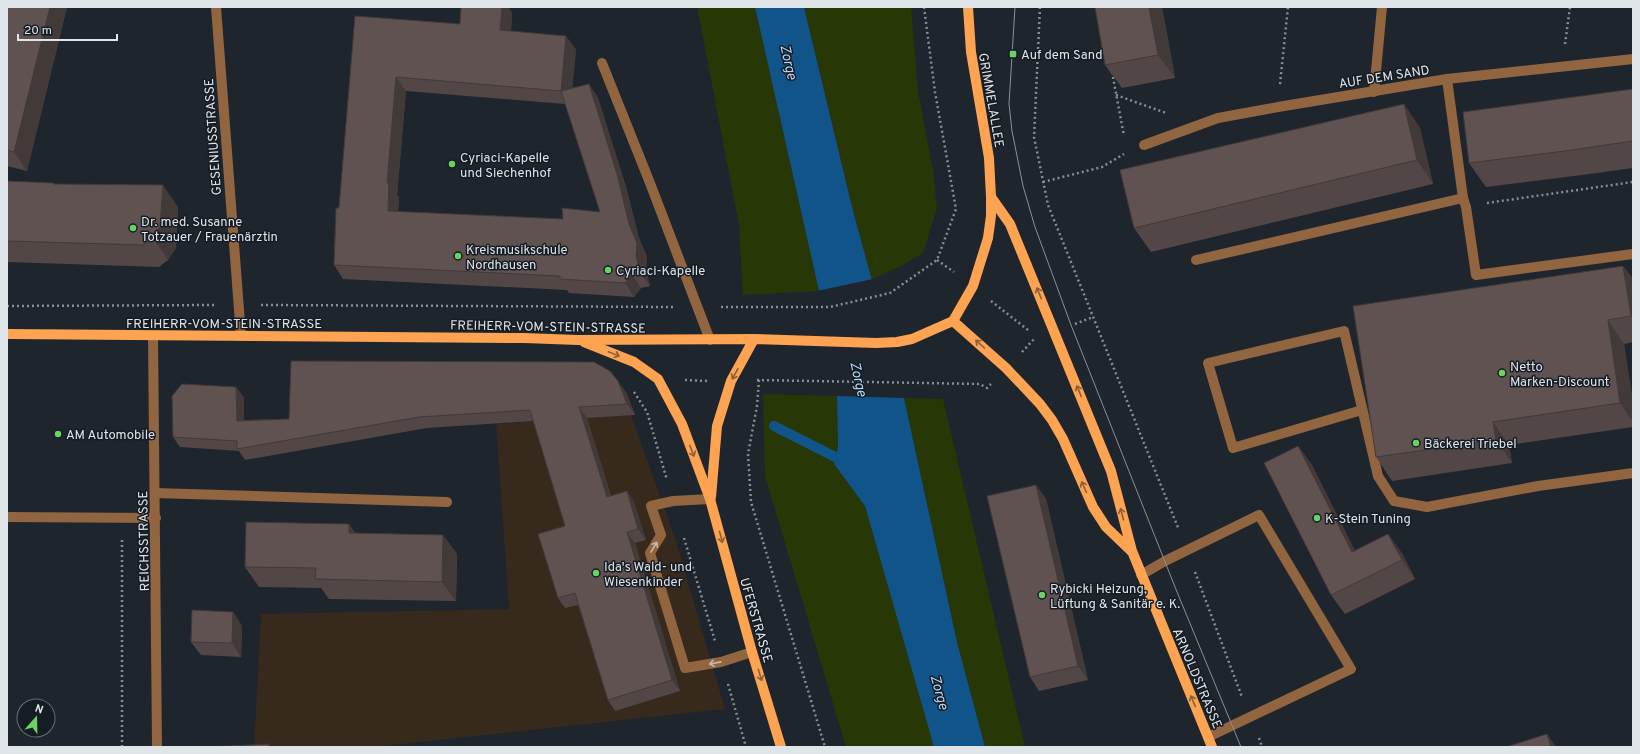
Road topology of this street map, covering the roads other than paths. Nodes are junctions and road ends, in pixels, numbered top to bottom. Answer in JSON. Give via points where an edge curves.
{"nodes":[{"id":1,"x":216,"y":7,"type":"edge"},
{"id":2,"x":968,"y":7,"type":"edge"},
{"id":3,"x":1382,"y":7,"type":"edge"},
{"id":4,"x":1633,"y":59,"type":"edge"},
{"id":5,"x":602,"y":63,"type":"dead end"},
{"id":6,"x":1447,"y":79,"type":"junction"},
{"id":7,"x":1374,"y":92,"type":"junction"},
{"id":8,"x":1144,"y":145,"type":"road end"},
{"id":9,"x":992,"y":197,"type":"junction"},
{"id":10,"x":1465,"y":202,"type":"junction"},
{"id":11,"x":1633,"y":254,"type":"edge"},
{"id":12,"x":1196,"y":260,"type":"dead end"},
{"id":13,"x":953,"y":321,"type":"junction"},
{"id":14,"x":7,"y":334,"type":"edge"},
{"id":15,"x":153,"y":336,"type":"junction"},
{"id":16,"x":241,"y":336,"type":"junction"},
{"id":17,"x":754,"y":339,"type":"junction"},
{"id":18,"x":578,"y":340,"type":"junction"},
{"id":19,"x":710,"y":340,"type":"junction"},
{"id":20,"x":1362,"y":410,"type":"junction"},
{"id":21,"x":1633,"y":473,"type":"edge"},
{"id":22,"x":155,"y":493,"type":"junction"},
{"id":23,"x":710,"y":499,"type":"junction"},
{"id":24,"x":447,"y":502,"type":"dead end"},
{"id":25,"x":7,"y":517,"type":"edge"},
{"id":26,"x":156,"y":518,"type":"junction"},
{"id":27,"x":1132,"y":551,"type":"junction"},
{"id":28,"x":1141,"y":575,"type":"junction"},
{"id":29,"x":752,"y":652,"type":"junction"},
{"id":30,"x":1208,"y":737,"type":"junction"},
{"id":31,"x":157,"y":747,"type":"edge"},
{"id":32,"x":781,"y":747,"type":"edge"},
{"id":33,"x":1212,"y":747,"type":"edge"}],
"edges":[{"from":1,"to":16,"type":"street","name":"GESENIUSSTRASSE"},
{"from":2,"to":9,"type":"main road","name":"GRIMMELALLEE","via":[[971,52],[989,158]]},
{"from":3,"to":7,"type":"street"},
{"from":4,"to":6,"type":"street","name":"AUF DEM SAND"},
{"from":5,"to":19,"type":"street"},
{"from":6,"to":7,"type":"street","name":"AUF DEM SAND"},
{"from":6,"to":10,"type":"street"},
{"from":7,"to":8,"type":"street","name":"AUF DEM SAND","via":[[1218,118]]},
{"from":9,"to":13,"type":"main road","via":[[988,238],[981,263],[973,286]]},
{"from":27,"to":9,"type":"main road","name":"ARNOLDSTRASSE","one_way":true,"via":[[1111,471],[1010,224]]},
{"from":10,"to":11,"type":"street","via":[[1476,275]]},
{"from":10,"to":12,"type":"street"},
{"from":13,"to":17,"type":"main road","name":"FREIHERR-VOM-STEIN-STRASSE","via":[[912,339],[897,342]]},
{"from":27,"to":13,"type":"main road","one_way":true,"via":[[1106,527],[1093,508],[1063,439],[1048,414],[1006,368]]},
{"from":14,"to":15,"type":"main road","name":"FREIHERR-VOM-STEIN-STRASSE"},
{"from":15,"to":16,"type":"main road","name":"FREIHERR-VOM-STEIN-STRASSE"},
{"from":15,"to":22,"type":"street","name":"REICHSSTRASSE"},
{"from":16,"to":18,"type":"main road","name":"FREIHERR-VOM-STEIN-STRASSE"},
{"from":17,"to":19,"type":"main road","name":"FREIHERR-VOM-STEIN-STRASSE"},
{"from":17,"to":23,"type":"main road","one_way":true,"via":[[731,381],[717,426]]},
{"from":18,"to":19,"type":"main road","name":"FREIHERR-VOM-STEIN-STRASSE"},
{"from":18,"to":23,"type":"main road","name":"UFERSTRASSE","one_way":true,"via":[[634,362],[658,379],[682,424]]},
{"from":20,"to":20,"type":"street","via":[[1344,331],[1208,363],[1233,448]]},
{"from":20,"to":21,"type":"street","via":[[1378,476],[1394,501],[1427,507],[1538,486]]},
{"from":22,"to":24,"type":"street"},
{"from":22,"to":26,"type":"street","name":"REICHSSTRASSE"},
{"from":23,"to":29,"type":"main road","name":"UFERSTRASSE","one_way":true},
{"from":29,"to":23,"type":"street","one_way":true,"via":[[721,662],[686,668],[650,553],[661,535],[651,506],[673,501]]},
{"from":25,"to":26,"type":"street"},
{"from":26,"to":31,"type":"street","name":"REICHSSTRASSE"},
{"from":27,"to":28,"type":"main road","name":"ARNOLDSTRASSE"},
{"from":30,"to":28,"type":"main road","name":"ARNOLDSTRASSE","one_way":true},
{"from":28,"to":30,"type":"street","via":[[1259,515],[1351,669]]},
{"from":29,"to":32,"type":"main road","name":"UFERSTRASSE","one_way":true},
{"from":30,"to":33,"type":"main road","name":"ARNOLDSTRASSE"}]}
